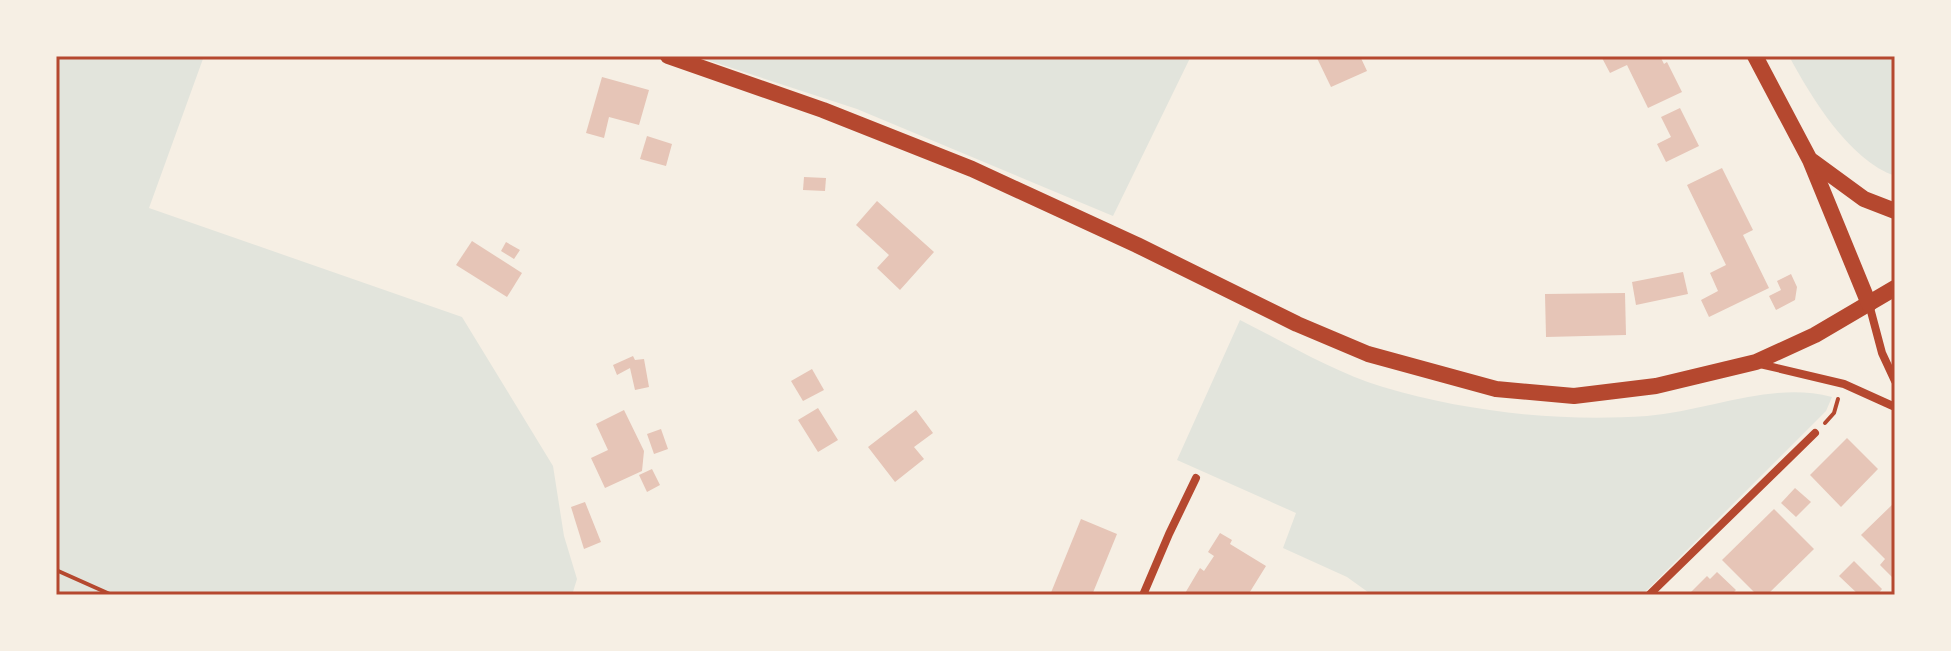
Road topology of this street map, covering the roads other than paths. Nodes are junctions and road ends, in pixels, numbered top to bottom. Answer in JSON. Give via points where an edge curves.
{"nodes":[{"id":1,"x":668,"y":56,"type":"edge"},
{"id":2,"x":1755,"y":56,"type":"edge"},
{"id":3,"x":1810,"y":160,"type":"junction"},
{"id":4,"x":1895,"y":211,"type":"edge"},
{"id":5,"x":1895,"y":288,"type":"edge"},
{"id":6,"x":1869,"y":304,"type":"junction"},
{"id":7,"x":1756,"y":362,"type":"junction"},
{"id":8,"x":1895,"y":381,"type":"edge"},
{"id":9,"x":1895,"y":407,"type":"edge"},
{"id":10,"x":1815,"y":433,"type":"road end"},
{"id":11,"x":1196,"y":478,"type":"dead end"},
{"id":12,"x":1143,"y":595,"type":"edge"},
{"id":13,"x":1649,"y":595,"type":"edge"}],
"edges":[{"from":1,"to":7,"type":"main road","via":[[972,169],[1297,324],[1431,373],[1496,389],[1574,396],[1656,386]]},
{"from":2,"to":3,"type":"main road"},
{"from":3,"to":4,"type":"main road","via":[[1864,199]]},
{"from":3,"to":6,"type":"main road"},
{"from":5,"to":6,"type":"main road"},
{"from":6,"to":7,"type":"main road"},
{"from":6,"to":8,"type":"street"},
{"from":7,"to":9,"type":"street","via":[[1844,384]]},
{"from":10,"to":13,"type":"street"},
{"from":11,"to":12,"type":"street"}]}
